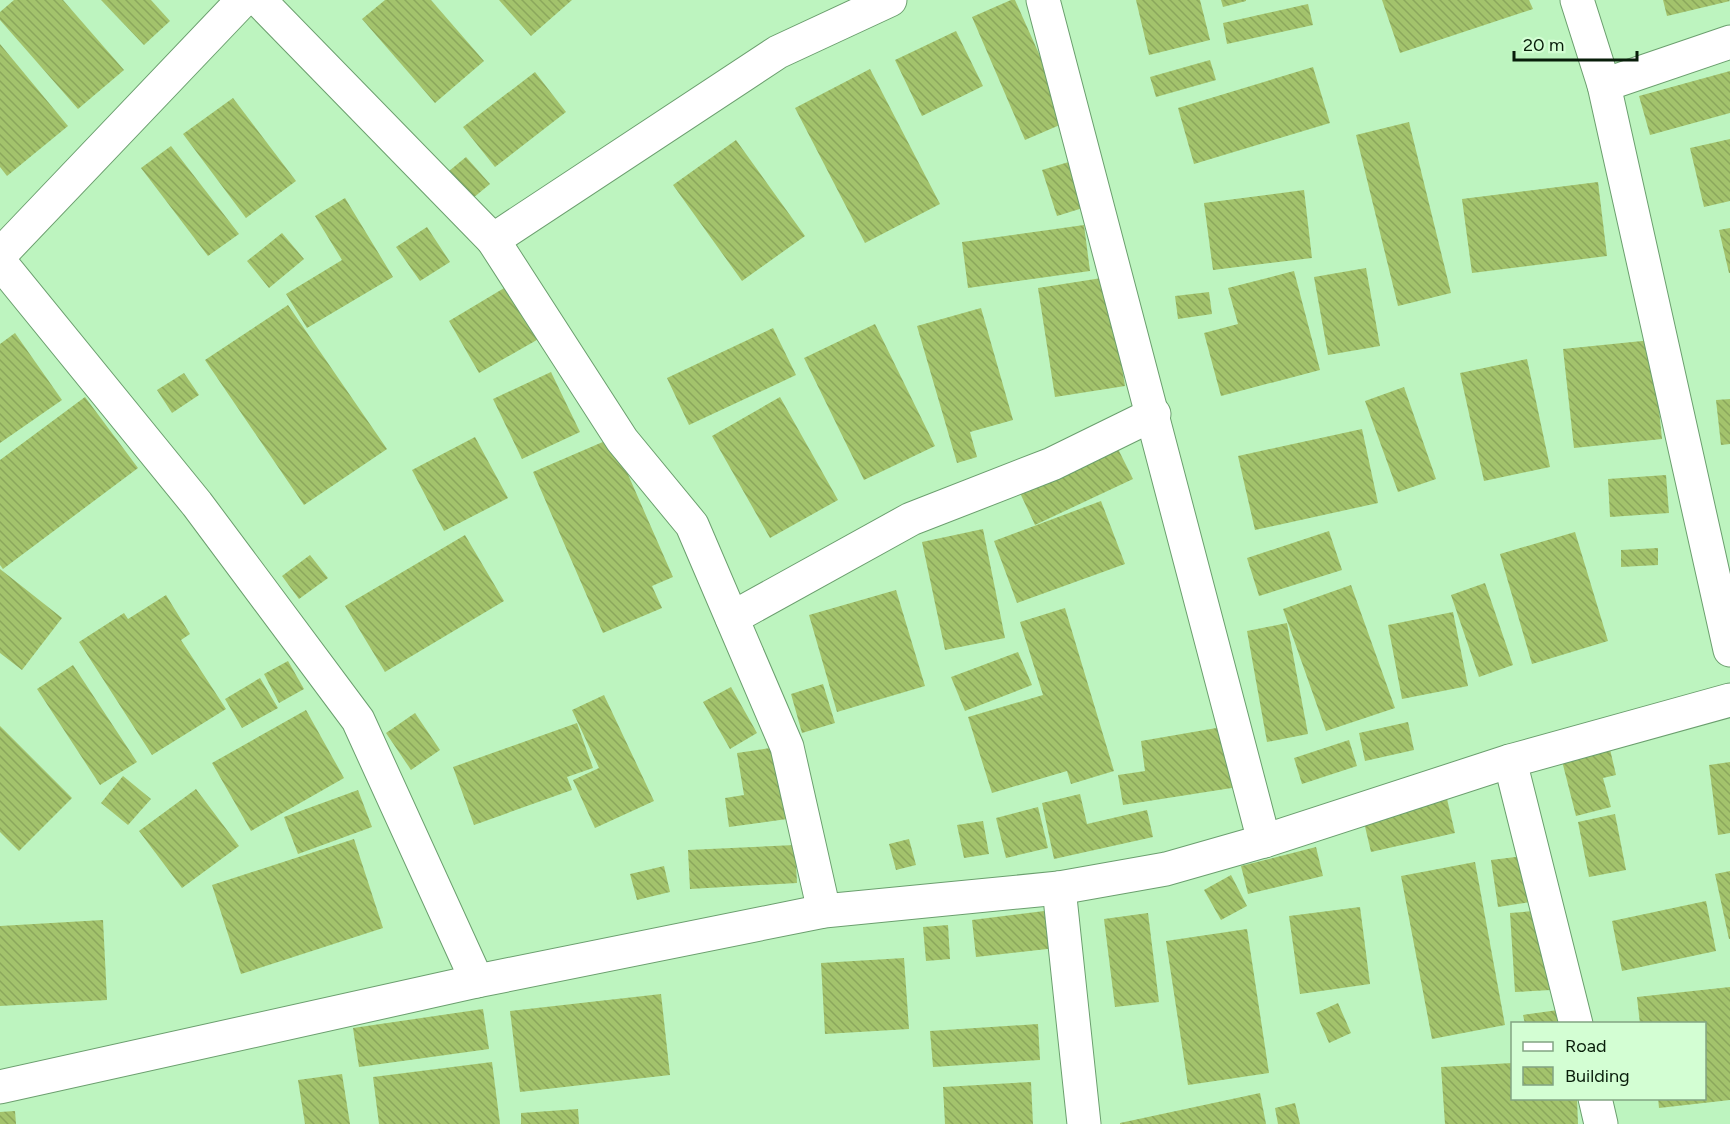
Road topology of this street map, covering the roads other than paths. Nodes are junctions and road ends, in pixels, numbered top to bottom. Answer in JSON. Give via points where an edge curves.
{"nodes":[{"id":1,"x":243,"y":0,"type":"edge"},
{"id":2,"x":259,"y":0,"type":"edge"},
{"id":3,"x":890,"y":0,"type":"edge"},
{"id":4,"x":1043,"y":0,"type":"edge"},
{"id":5,"x":1577,"y":0,"type":"edge"},
{"id":6,"x":1730,"y":42,"type":"edge"},
{"id":7,"x":1604,"y":85,"type":"junction"},
{"id":8,"x":493,"y":240,"type":"junction"},
{"id":9,"x":0,"y":255,"type":"edge"},
{"id":10,"x":0,"y":262,"type":"edge"},
{"id":11,"x":1154,"y":414,"type":"junction"},
{"id":12,"x":732,"y":618,"type":"junction"},
{"id":13,"x":1730,"y":650,"type":"edge"},
{"id":14,"x":1730,"y":699,"type":"edge"},
{"id":15,"x":1509,"y":761,"type":"junction"},
{"id":16,"x":1264,"y":841,"type":"junction"},
{"id":17,"x":1059,"y":888,"type":"junction"},
{"id":18,"x":824,"y":911,"type":"junction"},
{"id":19,"x":477,"y":981,"type":"junction"},
{"id":20,"x":1576,"y":1022,"type":"edge"},
{"id":21,"x":0,"y":1087,"type":"edge"},
{"id":22,"x":1595,"y":1100,"type":"edge"},
{"id":23,"x":1084,"y":1124,"type":"edge"},
{"id":24,"x":1601,"y":1124,"type":"edge"}],
"edges":[{"from":1,"to":9,"type":"street"},
{"from":2,"to":8,"type":"street"},
{"from":3,"to":8,"type":"street","via":[[778,52]]},
{"from":4,"to":11,"type":"street"},
{"from":5,"to":7,"type":"street"},
{"from":6,"to":7,"type":"street"},
{"from":7,"to":13,"type":"street"},
{"from":8,"to":12,"type":"street","via":[[622,440],[692,525]]},
{"from":10,"to":19,"type":"street","via":[[197,504],[358,720]]},
{"from":11,"to":12,"type":"street","via":[[1052,464],[911,519]]},
{"from":11,"to":16,"type":"street"},
{"from":12,"to":18,"type":"street","via":[[787,747]]},
{"from":14,"to":15,"type":"street"},
{"from":15,"to":16,"type":"street"},
{"from":15,"to":20,"type":"street"},
{"from":16,"to":17,"type":"street","via":[[1166,870]]},
{"from":17,"to":18,"type":"street"},
{"from":17,"to":23,"type":"street"},
{"from":18,"to":19,"type":"street"},
{"from":19,"to":21,"type":"street"},
{"from":22,"to":24,"type":"street"}]}
